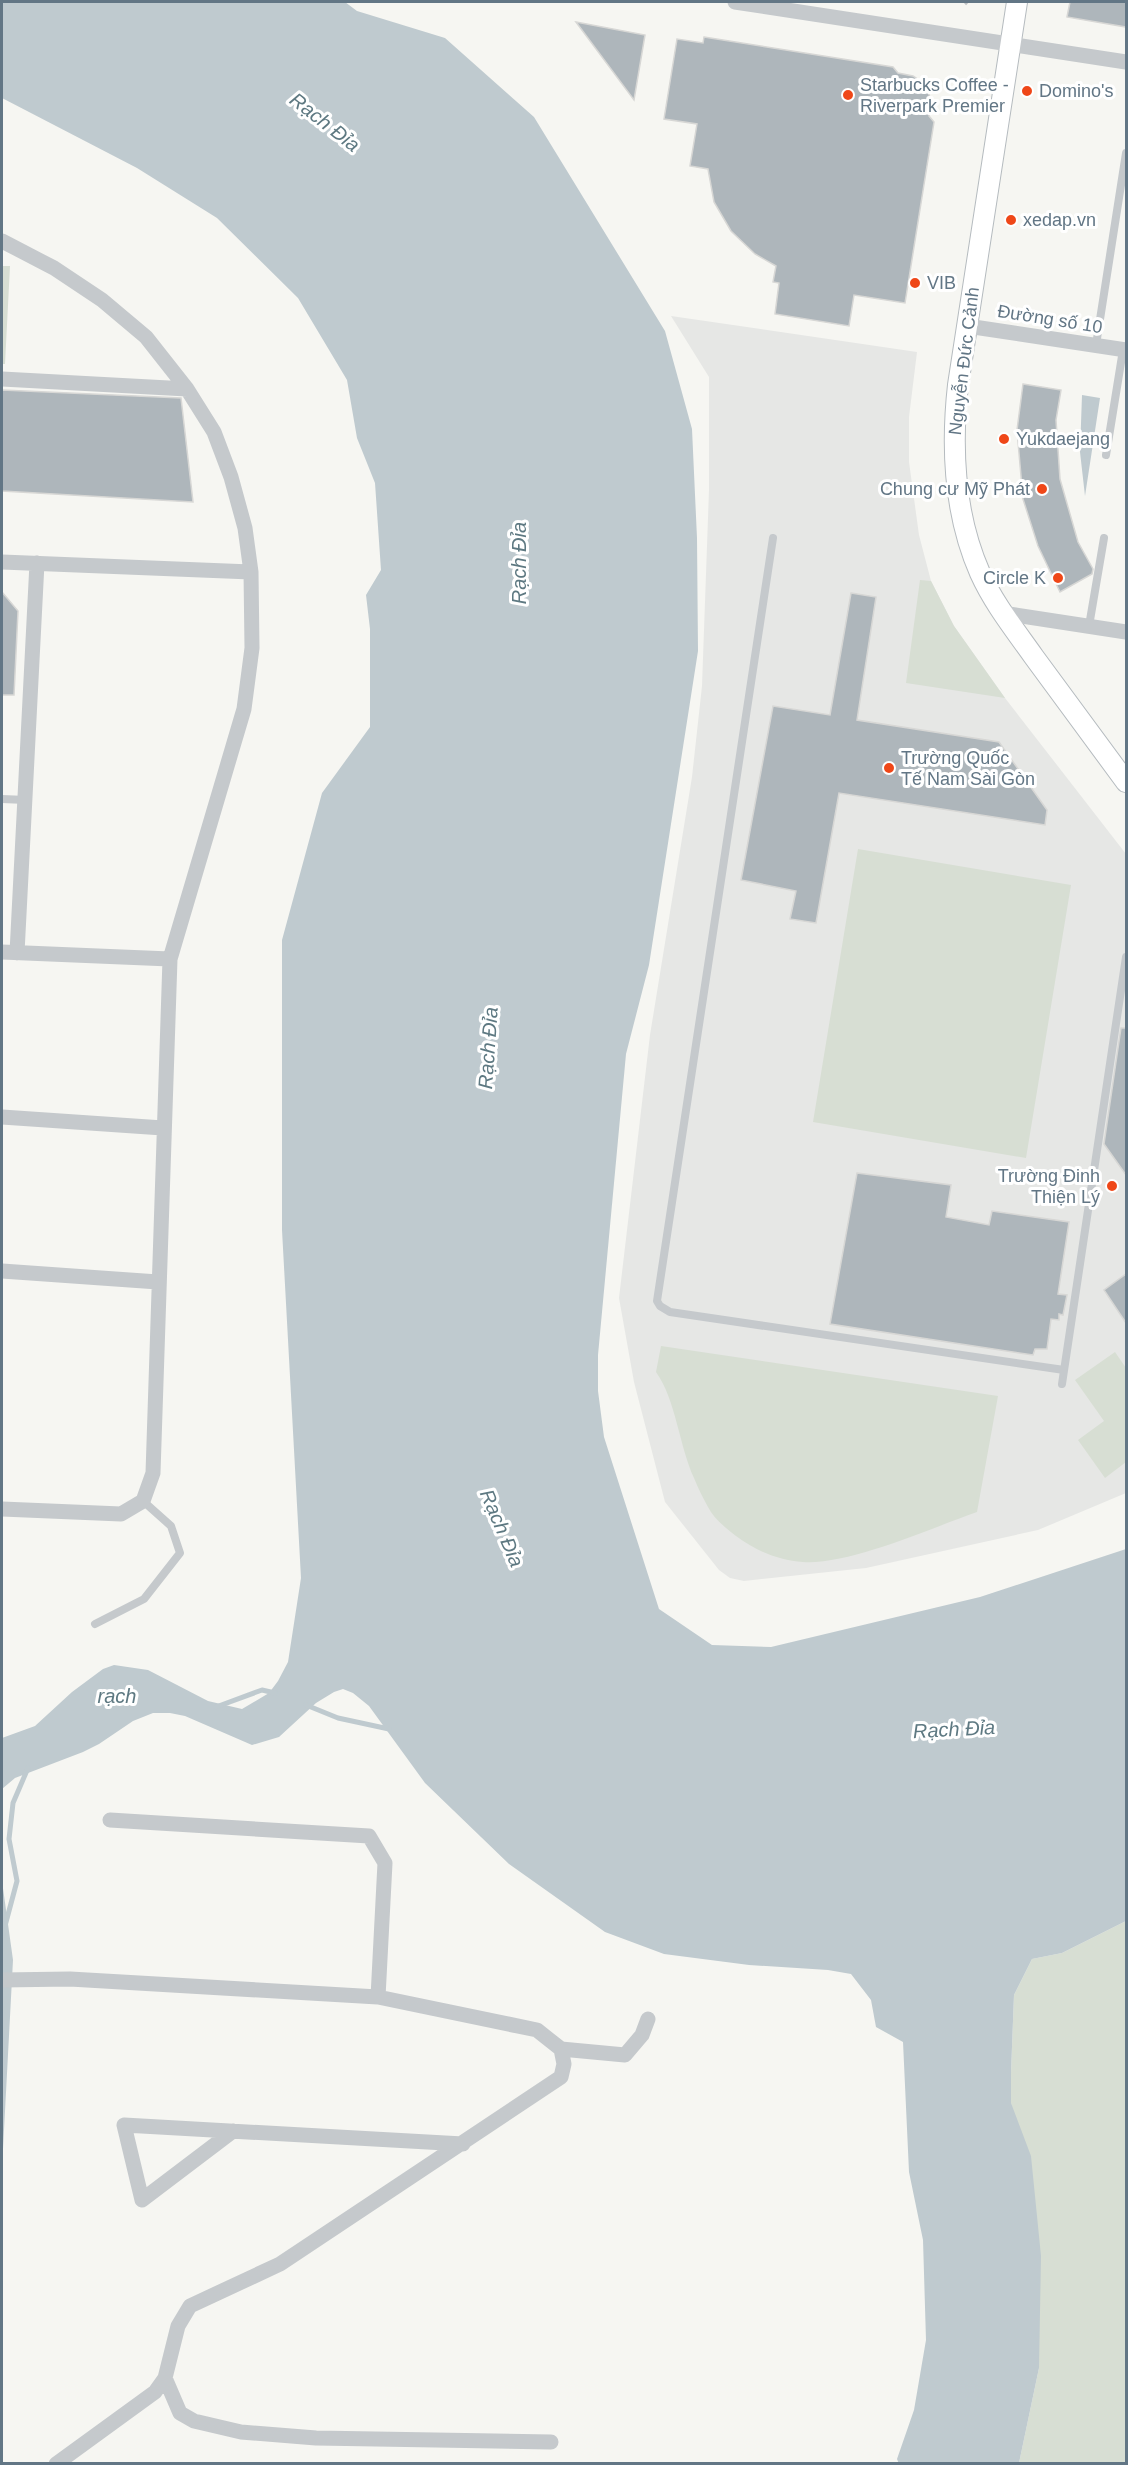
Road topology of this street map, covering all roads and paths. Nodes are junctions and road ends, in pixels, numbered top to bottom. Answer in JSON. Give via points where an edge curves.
{"nodes":[{"id":1,"x":735,"y":2,"type":"edge"},
{"id":2,"x":965,"y":2,"type":"edge"},
{"id":3,"x":1017,"y":2,"type":"edge"},
{"id":4,"x":753,"y":3,"type":"edge"},
{"id":5,"x":969,"y":6,"type":"dead end"},
{"id":6,"x":1011,"y":45,"type":"junction"},
{"id":7,"x":1126,"y":62,"type":"edge"},
{"id":8,"x":1126,"y":153,"type":"edge"},
{"id":9,"x":2,"y":241,"type":"edge"},
{"id":10,"x":967,"y":326,"type":"junction"},
{"id":11,"x":1096,"y":345,"type":"junction"},
{"id":12,"x":1125,"y":350,"type":"edge"},
{"id":13,"x":2,"y":379,"type":"edge"},
{"id":14,"x":187,"y":389,"type":"junction"},
{"id":15,"x":1106,"y":455,"type":"dead end"},
{"id":16,"x":773,"y":538,"type":"dead end"},
{"id":17,"x":1104,"y":538,"type":"dead end"},
{"id":18,"x":2,"y":562,"type":"edge"},
{"id":19,"x":37,"y":563,"type":"junction"},
{"id":20,"x":251,"y":572,"type":"junction"},
{"id":21,"x":1002,"y":613,"type":"junction"},
{"id":22,"x":1089,"y":626,"type":"junction"},
{"id":23,"x":1126,"y":632,"type":"edge"},
{"id":24,"x":1126,"y":782,"type":"edge"},
{"id":25,"x":2,"y":799,"type":"edge"},
{"id":26,"x":26,"y":800,"type":"junction"},
{"id":27,"x":9,"y":952,"type":"edge"},
{"id":28,"x":1126,"y":957,"type":"edge"},
{"id":29,"x":170,"y":959,"type":"junction"},
{"id":30,"x":2,"y":1117,"type":"edge"},
{"id":31,"x":163,"y":1128,"type":"junction"},
{"id":32,"x":2,"y":1271,"type":"edge"},
{"id":33,"x":159,"y":1282,"type":"junction"},
{"id":34,"x":1064,"y":1370,"type":"junction"},
{"id":35,"x":1062,"y":1384,"type":"dead end"},
{"id":36,"x":143,"y":1501,"type":"junction"},
{"id":37,"x":2,"y":1509,"type":"edge"},
{"id":38,"x":95,"y":1624,"type":"dead end"},
{"id":39,"x":110,"y":1820,"type":"dead end"},
{"id":40,"x":2,"y":1980,"type":"edge"},
{"id":41,"x":378,"y":1997,"type":"junction"},
{"id":42,"x":648,"y":2019,"type":"dead end"},
{"id":43,"x":561,"y":2049,"type":"junction"},
{"id":44,"x":233,"y":2131,"type":"junction"},
{"id":45,"x":463,"y":2144,"type":"junction"},
{"id":46,"x":165,"y":2378,"type":"junction"},
{"id":47,"x":552,"y":2442,"type":"dead end"},
{"id":48,"x":56,"y":2463,"type":"edge"}],
"edges":[{"from":1,"to":4,"type":"street"},
{"from":2,"to":5,"type":"path"},
{"from":3,"to":6,"type":"main road","name":"Nguyễn Đức Cảnh"},
{"from":4,"to":6,"type":"street"},
{"from":6,"to":7,"type":"street"},
{"from":6,"to":10,"type":"main road","name":"Nguyễn Đức Cảnh"},
{"from":8,"to":11,"type":"lane"},
{"from":9,"to":14,"type":"street","via":[[54,268],[102,300],[147,337]]},
{"from":10,"to":11,"type":"street","name":"Đường số 10"},
{"from":10,"to":21,"type":"main road","name":"Nguyễn Đức Cảnh","via":[[954,434],[957,484],[972,550]]},
{"from":11,"to":12,"type":"street","name":"Đường số 10"},
{"from":12,"to":15,"type":"lane"},
{"from":13,"to":14,"type":"street"},
{"from":14,"to":20,"type":"street","via":[[213,432],[231,477],[245,528]]},
{"from":16,"to":34,"type":"lane","via":[[657,1301],[670,1312]]},
{"from":17,"to":22,"type":"lane"},
{"from":18,"to":19,"type":"street"},
{"from":19,"to":20,"type":"street"},
{"from":19,"to":26,"type":"street"},
{"from":20,"to":29,"type":"street","via":[[252,648],[243,709]]},
{"from":21,"to":22,"type":"street"},
{"from":21,"to":24,"type":"main road","name":"Nguyễn Đức Cảnh"},
{"from":22,"to":23,"type":"street"},
{"from":25,"to":26,"type":"lane"},
{"from":26,"to":27,"type":"street"},
{"from":27,"to":29,"type":"street"},
{"from":28,"to":34,"type":"lane"},
{"from":29,"to":31,"type":"street"},
{"from":30,"to":31,"type":"street"},
{"from":31,"to":33,"type":"street"},
{"from":32,"to":33,"type":"street"},
{"from":33,"to":36,"type":"street","via":[[153,1473]]},
{"from":34,"to":35,"type":"lane"},
{"from":36,"to":37,"type":"street","via":[[121,1514]]},
{"from":36,"to":38,"type":"lane","via":[[171,1526],[180,1553],[144,1599]]},
{"from":39,"to":41,"type":"street","via":[[369,1836],[385,1863]]},
{"from":40,"to":41,"type":"street","via":[[70,1979]]},
{"from":41,"to":43,"type":"street","via":[[537,2030]]},
{"from":42,"to":43,"type":"street","via":[[642,2035],[625,2055]]},
{"from":43,"to":45,"type":"street","via":[[561,2077]]},
{"from":44,"to":44,"type":"street","via":[[160,2187],[142,2200],[124,2124]]},
{"from":44,"to":45,"type":"street"},
{"from":45,"to":46,"type":"street","via":[[280,2264],[190,2306],[178,2326]]},
{"from":46,"to":47,"type":"street","via":[[180,2413],[194,2421],[241,2432],[316,2438]]},
{"from":46,"to":48,"type":"street","via":[[155,2392]]}]}
